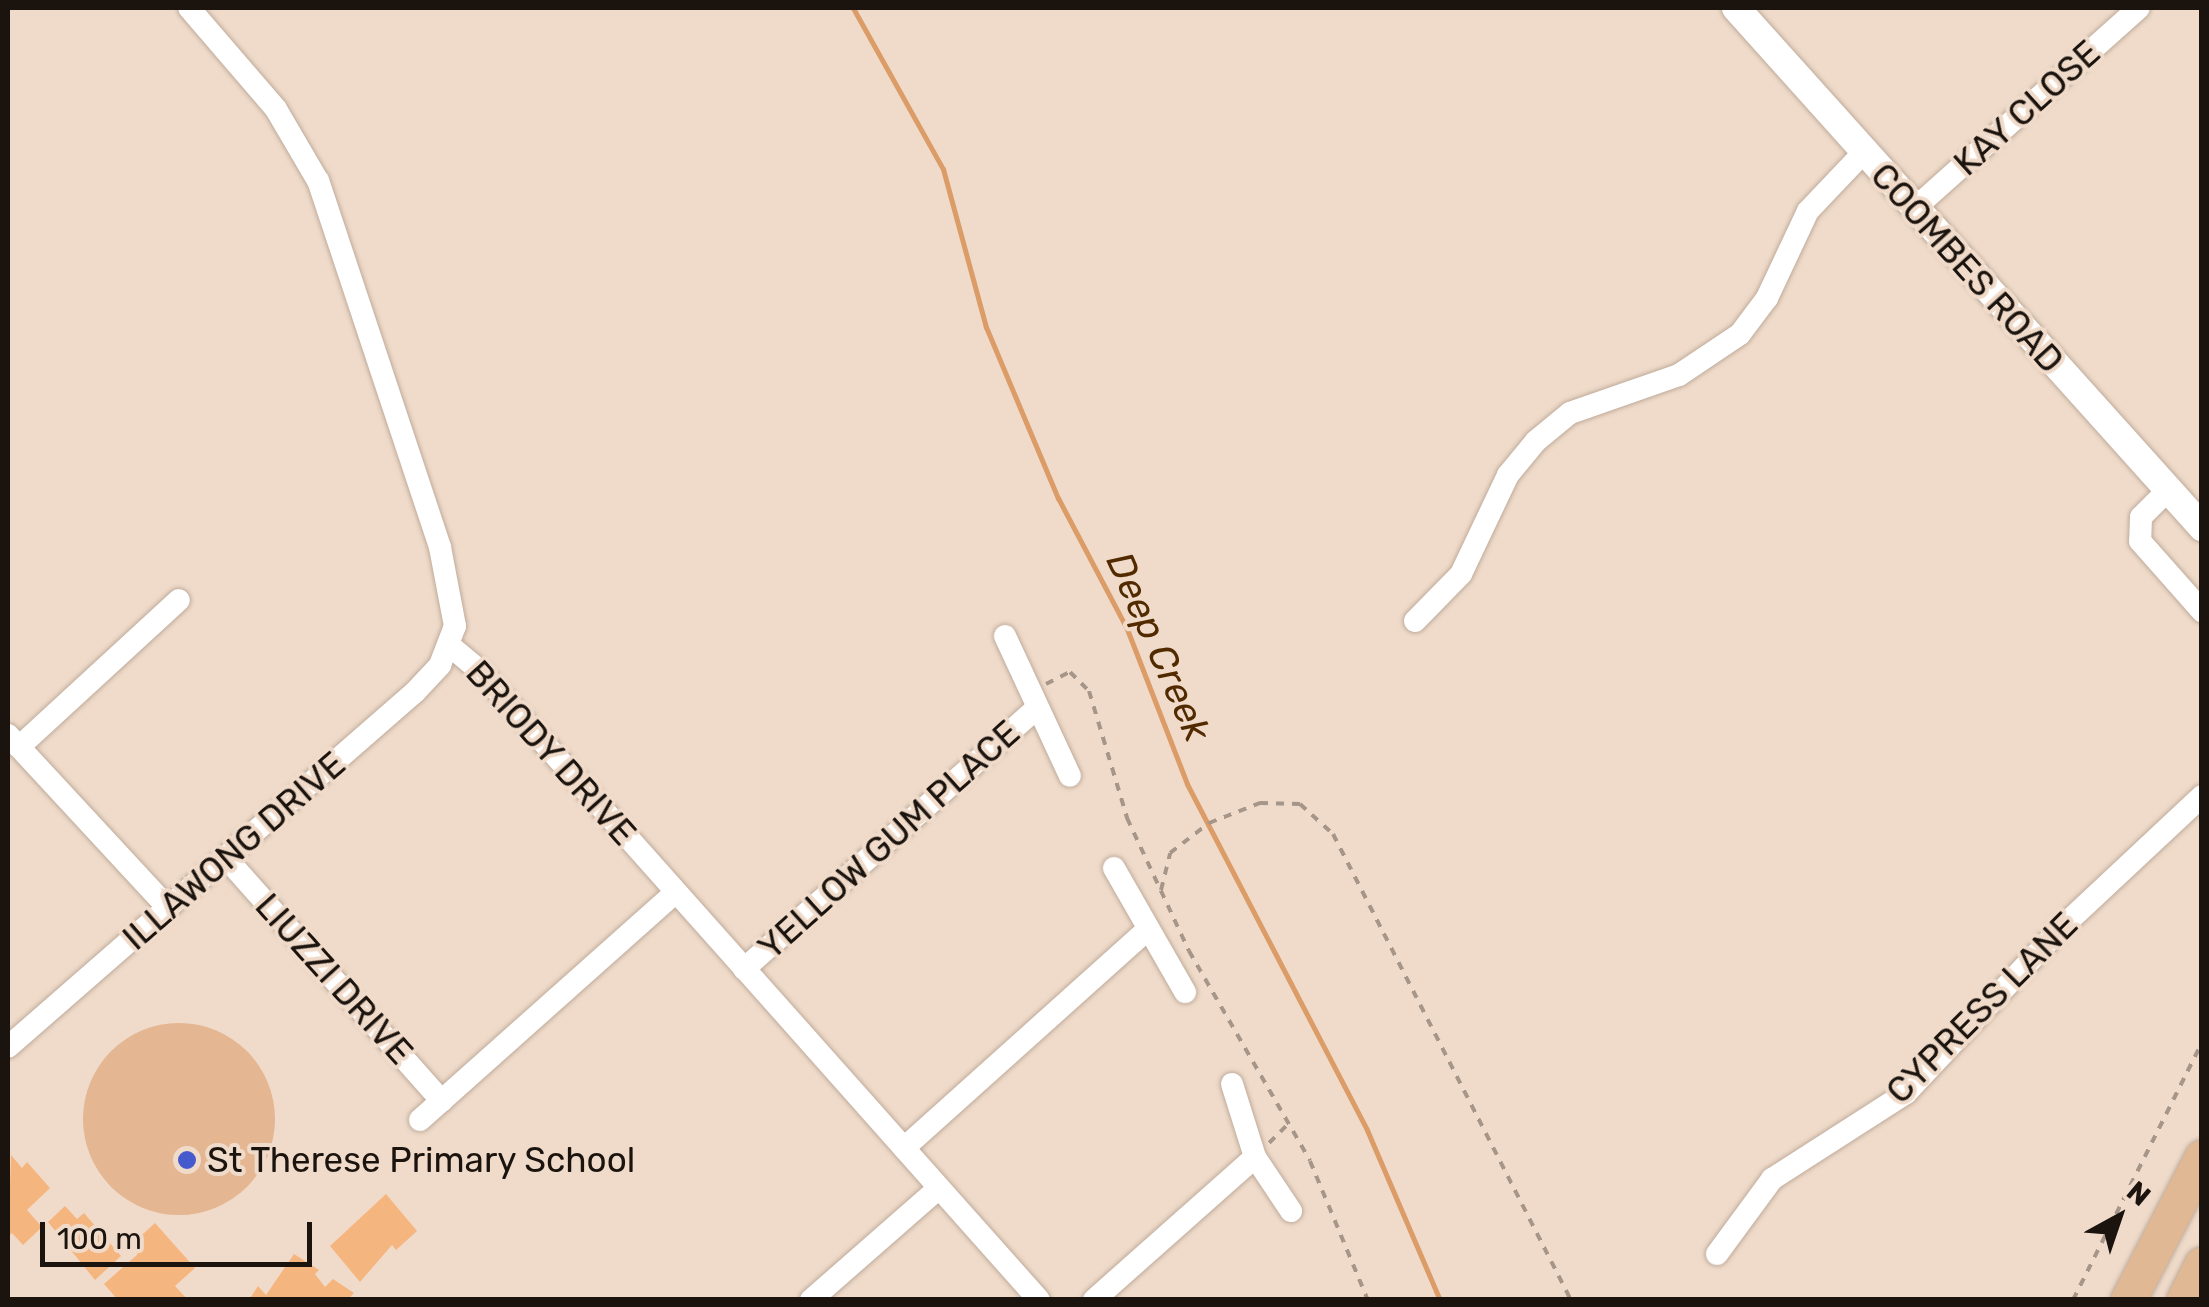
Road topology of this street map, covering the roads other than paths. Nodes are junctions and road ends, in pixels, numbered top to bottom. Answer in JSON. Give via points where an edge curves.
{"nodes":[{"id":1,"x":188,"y":8,"type":"edge"},
{"id":2,"x":1736,"y":8,"type":"edge"},
{"id":3,"x":2131,"y":10,"type":"edge"},
{"id":4,"x":1864,"y":152,"type":"junction"},
{"id":5,"x":1914,"y":208,"type":"junction"},
{"id":6,"x":2166,"y":492,"type":"junction"},
{"id":7,"x":2202,"y":527,"type":"edge"},
{"id":8,"x":179,"y":600,"type":"dead end"},
{"id":9,"x":2202,"y":611,"type":"edge"},
{"id":10,"x":1415,"y":621,"type":"dead end"},
{"id":11,"x":1004,"y":636,"type":"dead end"},
{"id":12,"x":450,"y":645,"type":"junction"},
{"id":13,"x":1034,"y":710,"type":"junction"},
{"id":14,"x":13,"y":741,"type":"edge"},
{"id":15,"x":1070,"y":776,"type":"dead end"},
{"id":16,"x":2202,"y":796,"type":"edge"},
{"id":17,"x":226,"y":858,"type":"junction"},
{"id":18,"x":1114,"y":868,"type":"dead end"},
{"id":19,"x":675,"y":893,"type":"junction"},
{"id":20,"x":168,"y":908,"type":"junction"},
{"id":21,"x":1146,"y":932,"type":"junction"},
{"id":22,"x":744,"y":969,"type":"junction"},
{"id":23,"x":1185,"y":992,"type":"dead end"},
{"id":24,"x":8,"y":1047,"type":"edge"},
{"id":25,"x":1232,"y":1084,"type":"dead end"},
{"id":26,"x":442,"y":1101,"type":"junction"},
{"id":27,"x":420,"y":1120,"type":"dead end"},
{"id":28,"x":904,"y":1148,"type":"junction"},
{"id":29,"x":1255,"y":1157,"type":"junction"},
{"id":30,"x":2202,"y":1157,"type":"edge"},
{"id":31,"x":939,"y":1188,"type":"junction"},
{"id":32,"x":1291,"y":1211,"type":"dead end"},
{"id":33,"x":1717,"y":1254,"type":"dead end"},
{"id":34,"x":2202,"y":1264,"type":"edge"},
{"id":35,"x":811,"y":1300,"type":"edge"},
{"id":36,"x":1039,"y":1300,"type":"edge"},
{"id":37,"x":1094,"y":1300,"type":"edge"},
{"id":38,"x":2128,"y":1300,"type":"edge"},
{"id":39,"x":2184,"y":1300,"type":"edge"}],
"edges":[{"from":1,"to":12,"type":"street","name":"BRIODY DRIVE","via":[[276,108],[318,181],[440,547],[454,608]]},
{"from":2,"to":4,"type":"street","name":"COOMBES ROAD"},
{"from":3,"to":5,"type":"street","name":"KAY CLOSE"},
{"from":4,"to":5,"type":"street","name":"COOMBES ROAD"},
{"from":4,"to":10,"type":"street","via":[[1808,211],[1767,298],[1740,334],[1679,375],[1590,402],[1552,425],[1508,475],[1461,574]]},
{"from":5,"to":6,"type":"street","name":"COOMBES ROAD"},
{"from":6,"to":7,"type":"street","name":"COOMBES ROAD"},
{"from":6,"to":9,"type":"street","via":[[2140,517],[2140,541],[2152,563]]},
{"from":8,"to":14,"type":"street"},
{"from":11,"to":13,"type":"street","name":"YELLOW GUM PLACE"},
{"from":12,"to":17,"type":"street","name":"ILLAWONG DRIVE","via":[[415,692]]},
{"from":12,"to":19,"type":"street","name":"BRIODY DRIVE","via":[[480,670]]},
{"from":13,"to":15,"type":"street","name":"YELLOW GUM PLACE"},
{"from":13,"to":22,"type":"street","name":"YELLOW GUM PLACE"},
{"from":14,"to":20,"type":"street"},
{"from":16,"to":33,"type":"street","name":"CYPRESS LANE","via":[[2061,928],[1906,1093],[1772,1180]]},
{"from":17,"to":20,"type":"street","name":"ILLAWONG DRIVE"},
{"from":17,"to":26,"type":"street","name":"LIUZZI DRIVE"},
{"from":18,"to":21,"type":"street"},
{"from":19,"to":22,"type":"street","name":"BRIODY DRIVE"},
{"from":19,"to":26,"type":"street"},
{"from":20,"to":24,"type":"street","name":"ILLAWONG DRIVE"},
{"from":21,"to":23,"type":"street"},
{"from":21,"to":28,"type":"street"},
{"from":22,"to":28,"type":"street","name":"BRIODY DRIVE"},
{"from":25,"to":29,"type":"street"},
{"from":26,"to":27,"type":"street"},
{"from":28,"to":31,"type":"street","name":"BRIODY DRIVE"},
{"from":29,"to":32,"type":"street"},
{"from":29,"to":37,"type":"street"},
{"from":30,"to":38,"type":"main road"},
{"from":31,"to":35,"type":"street"},
{"from":31,"to":36,"type":"street","name":"BRIODY DRIVE"},
{"from":34,"to":39,"type":"main road"}]}
